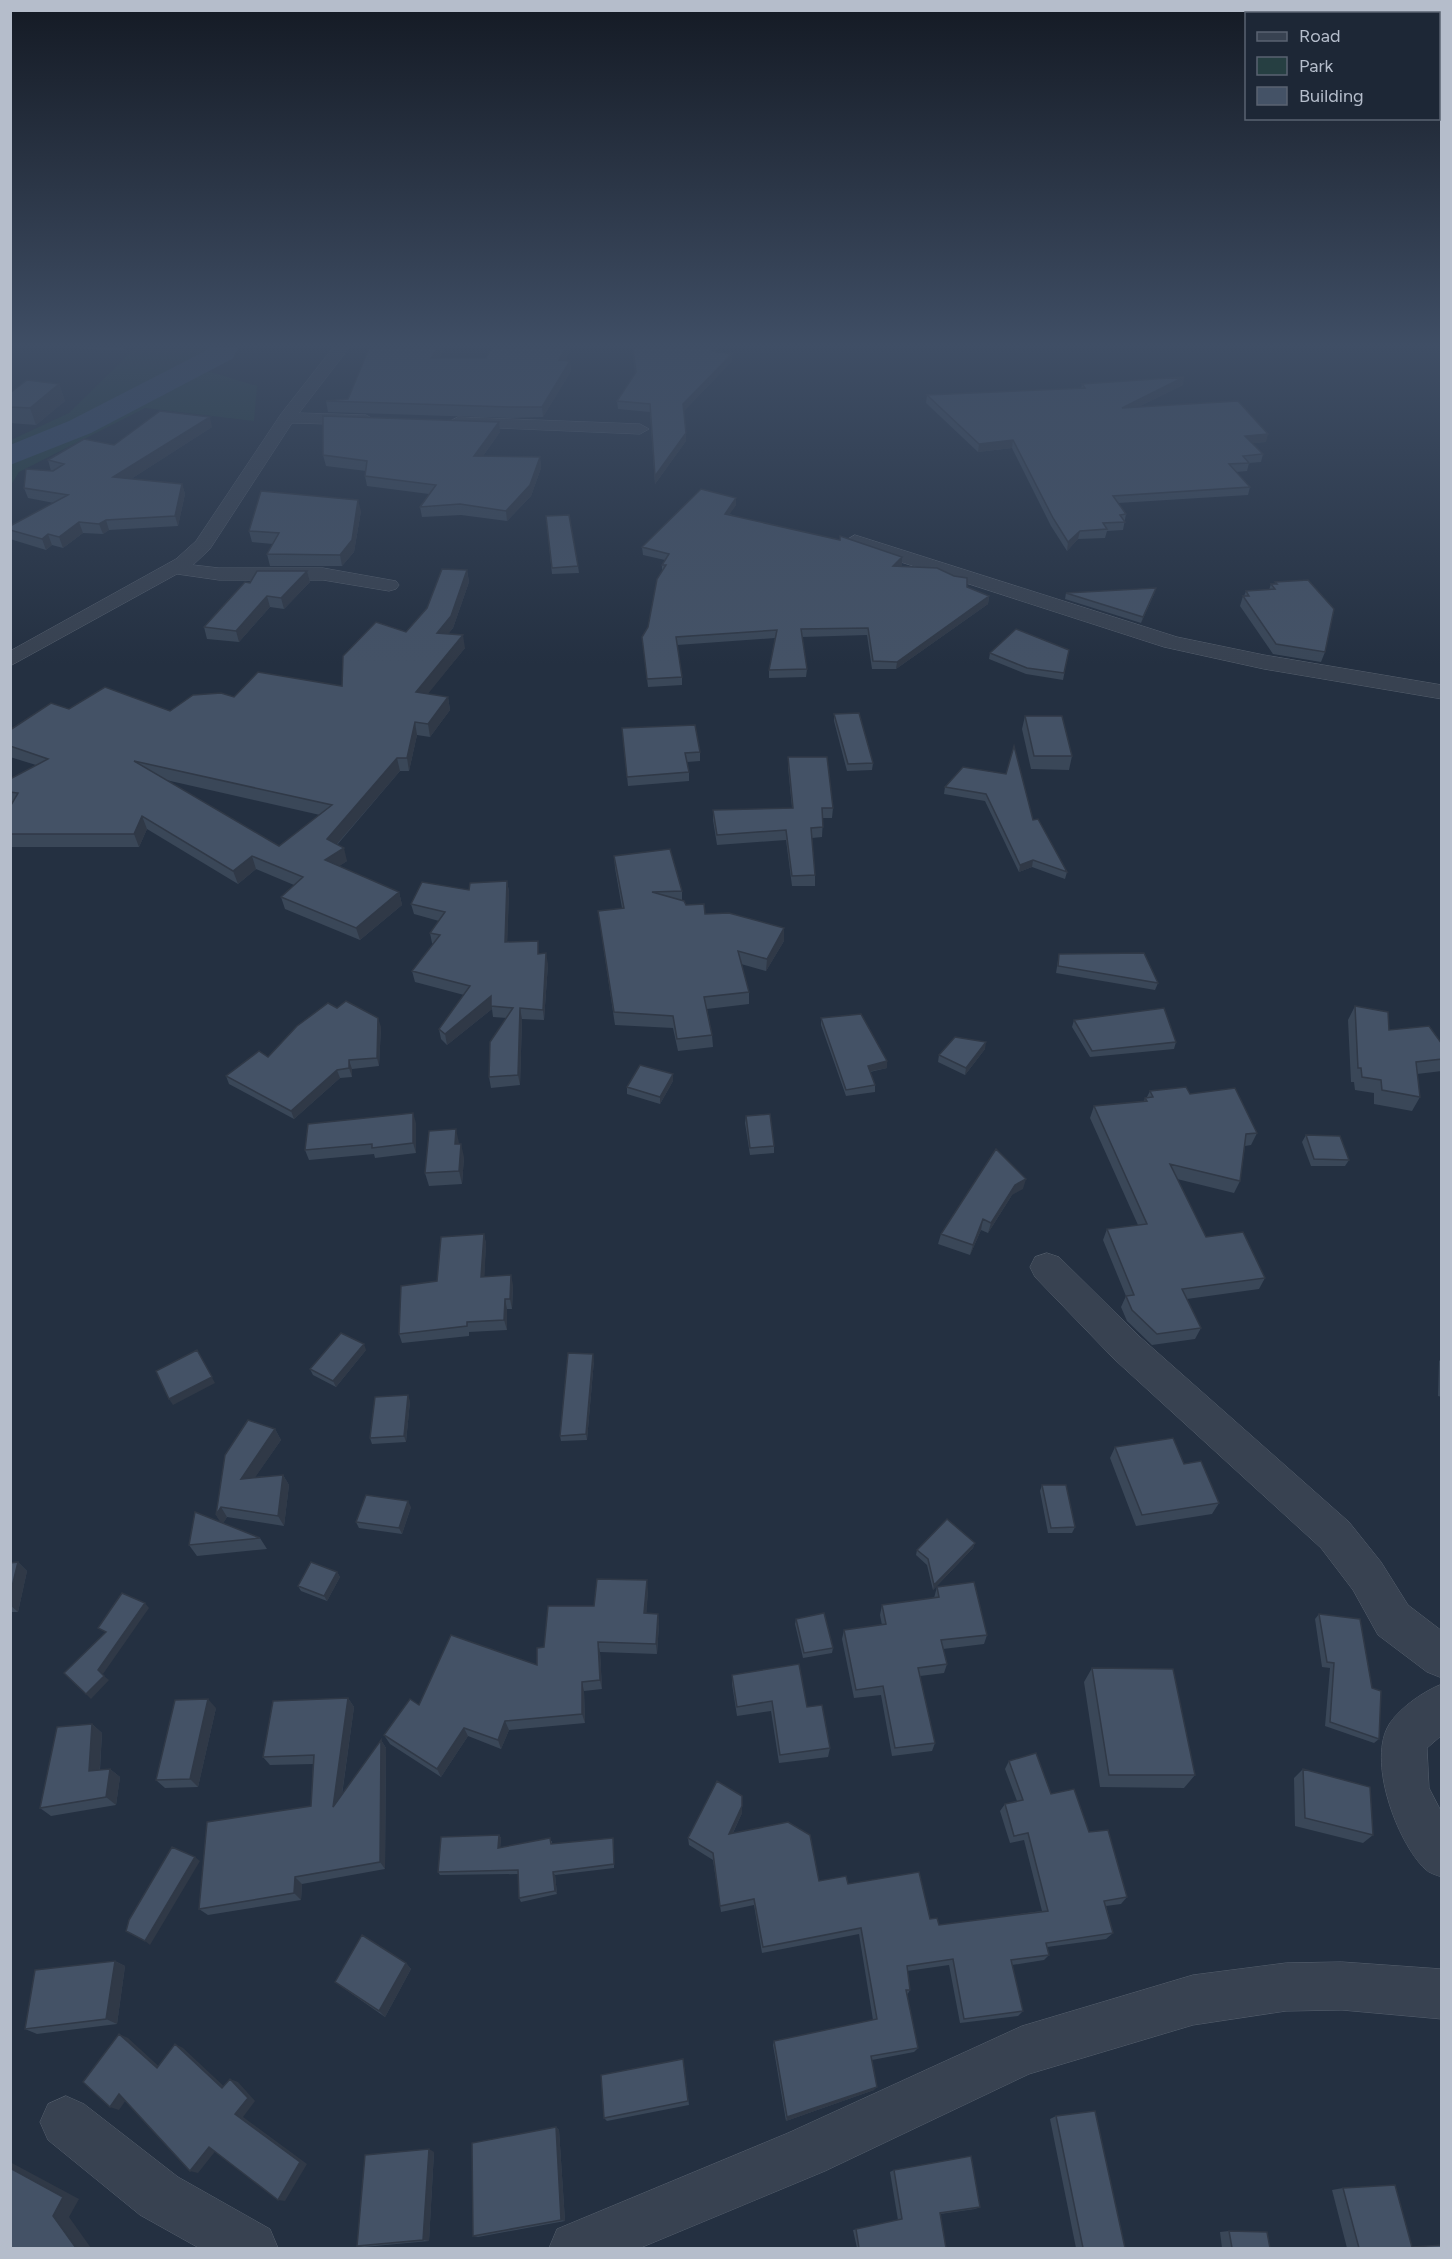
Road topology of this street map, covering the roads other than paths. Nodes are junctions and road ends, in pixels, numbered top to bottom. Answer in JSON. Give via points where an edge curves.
{"nodes":[{"id":1,"x":264,"y":453,"type":"edge"},
{"id":2,"x":855,"y":541,"type":"edge"},
{"id":3,"x":174,"y":568,"type":"junction"},
{"id":4,"x":389,"y":585,"type":"dead end"},
{"id":5,"x":10,"y":660,"type":"edge"},
{"id":6,"x":1442,"y":692,"type":"edge"},
{"id":7,"x":1047,"y":1267,"type":"dead end"},
{"id":8,"x":1442,"y":1656,"type":"edge"},
{"id":9,"x":1442,"y":1705,"type":"edge"},
{"id":10,"x":1442,"y":1854,"type":"edge"},
{"id":11,"x":1442,"y":1994,"type":"edge"},
{"id":12,"x":66,"y":2122,"type":"dead end"},
{"id":13,"x":251,"y":2248,"type":"edge"},
{"id":14,"x":576,"y":2248,"type":"edge"}],
"edges":[{"from":1,"to":3,"type":"street","via":[[203,545]]},
{"from":2,"to":6,"type":"street","via":[[1172,642]]},
{"from":3,"to":4,"type":"street","via":[[219,574],[323,573]]},
{"from":3,"to":5,"type":"street"},
{"from":7,"to":8,"type":"street","via":[[1127,1348],[1335,1535],[1367,1576],[1393,1620]]},
{"from":9,"to":10,"type":"street","via":[[1406,1738],[1403,1772],[1411,1810]]},
{"from":11,"to":14,"type":"street","via":[[1342,1986],[1286,1987],[1193,2000],[1096,2027],[1022,2051],[806,2152]]},
{"from":12,"to":13,"type":"street","via":[[159,2196]]}]}
